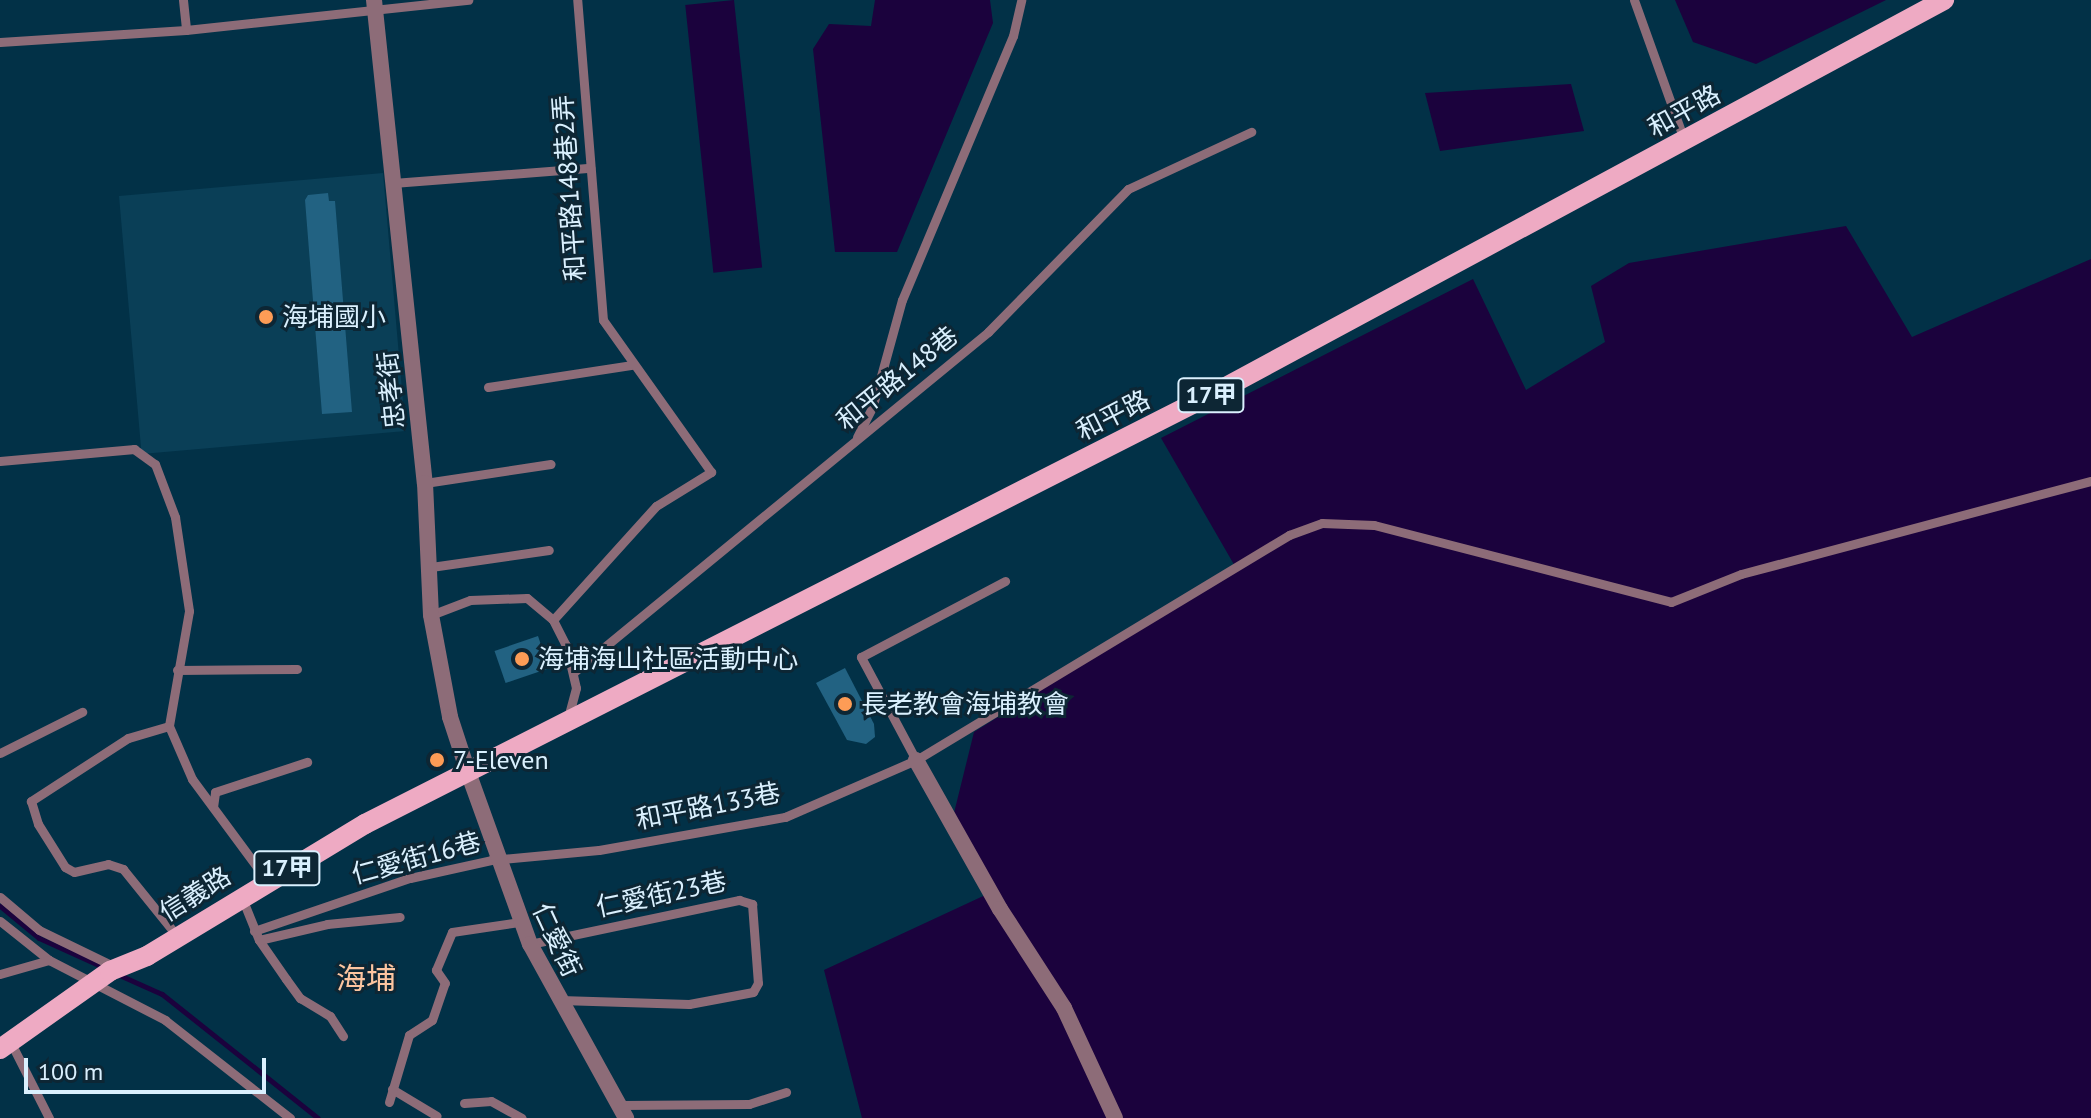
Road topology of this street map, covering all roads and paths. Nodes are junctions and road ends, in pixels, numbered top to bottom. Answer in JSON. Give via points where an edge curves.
{"nodes":[{"id":1,"x":183,"y":0,"type":"edge"},
{"id":2,"x":468,"y":0,"type":"edge"},
{"id":3,"x":577,"y":0,"type":"edge"},
{"id":4,"x":1021,"y":0,"type":"edge"},
{"id":5,"x":1634,"y":0,"type":"edge"},
{"id":6,"x":1944,"y":0,"type":"edge"},
{"id":7,"x":374,"y":6,"type":"edge"},
{"id":8,"x":186,"y":30,"type":"junction"},
{"id":9,"x":0,"y":42,"type":"edge"},
{"id":10,"x":1251,"y":132,"type":"dead end"},
{"id":11,"x":1684,"y":140,"type":"junction"},
{"id":12,"x":590,"y":168,"type":"junction"},
{"id":13,"x":393,"y":183,"type":"junction"},
{"id":14,"x":632,"y":365,"type":"junction"},
{"id":15,"x":488,"y":387,"type":"dead end"},
{"id":16,"x":855,"y":440,"type":"junction"},
{"id":17,"x":0,"y":461,"type":"edge"},
{"id":18,"x":551,"y":464,"type":"dead end"},
{"id":19,"x":2091,"y":481,"type":"edge"},
{"id":20,"x":425,"y":483,"type":"junction"},
{"id":21,"x":549,"y":550,"type":"dead end"},
{"id":22,"x":431,"y":567,"type":"junction"},
{"id":23,"x":1005,"y":581,"type":"dead end"},
{"id":24,"x":431,"y":615,"type":"junction"},
{"id":25,"x":553,"y":620,"type":"junction"},
{"id":26,"x":297,"y":669,"type":"dead end"},
{"id":27,"x":177,"y":670,"type":"junction"},
{"id":28,"x":574,"y":672,"type":"junction"},
{"id":29,"x":82,"y":712,"type":"dead end"},
{"id":30,"x":566,"y":720,"type":"junction"},
{"id":31,"x":169,"y":726,"type":"junction"},
{"id":32,"x":0,"y":753,"type":"edge"},
{"id":33,"x":916,"y":760,"type":"junction"},
{"id":34,"x":307,"y":762,"type":"dead end"},
{"id":35,"x":468,"y":772,"type":"junction"},
{"id":36,"x":213,"y":807,"type":"junction"},
{"id":37,"x":499,"y":859,"type":"junction"},
{"id":38,"x":266,"y":879,"type":"junction"},
{"id":39,"x":242,"y":896,"type":"junction"},
{"id":40,"x":0,"y":897,"type":"edge"},
{"id":41,"x":400,"y":917,"type":"dead end"},
{"id":42,"x":0,"y":921,"type":"edge"},
{"id":43,"x":520,"y":922,"type":"junction"},
{"id":44,"x":177,"y":936,"type":"junction"},
{"id":45,"x":256,"y":936,"type":"junction"},
{"id":46,"x":530,"y":944,"type":"junction"},
{"id":47,"x":49,"y":960,"type":"junction"},
{"id":48,"x":0,"y":974,"type":"edge"},
{"id":49,"x":104,"y":975,"type":"junction"},
{"id":50,"x":559,"y":1000,"type":"junction"},
{"id":51,"x":343,"y":1036,"type":"dead end"},
{"id":52,"x":5,"y":1045,"type":"edge"},
{"id":53,"x":392,"y":1089,"type":"junction"},
{"id":54,"x":786,"y":1092,"type":"dead end"},
{"id":55,"x":389,"y":1102,"type":"dead end"},
{"id":56,"x":464,"y":1103,"type":"dead end"},
{"id":57,"x":624,"y":1112,"type":"edge"},
{"id":58,"x":437,"y":1116,"type":"dead end"},
{"id":59,"x":49,"y":1118,"type":"edge"},
{"id":60,"x":290,"y":1118,"type":"edge"},
{"id":61,"x":522,"y":1118,"type":"edge"},
{"id":62,"x":1115,"y":1118,"type":"edge"}],
"edges":[{"from":1,"to":8,"type":"lane"},
{"from":2,"to":7,"type":"lane"},
{"from":3,"to":12,"type":"lane","name":"和平路148巷2弄"},
{"from":4,"to":16,"type":"lane","via":[[1013,36],[902,300],[873,405]]},
{"from":5,"to":11,"type":"lane"},
{"from":6,"to":11,"type":"main road","name":"和平路","number":"17甲"},
{"from":7,"to":8,"type":"lane"},
{"from":7,"to":13,"type":"street","name":"忠孝街"},
{"from":8,"to":9,"type":"lane"},
{"from":10,"to":16,"type":"lane","name":"和平路148巷","via":[[1128,189],[988,332]]},
{"from":11,"to":30,"type":"main road","name":"和平路","number":"17甲","via":[[1224,388]]},
{"from":12,"to":13,"type":"lane"},
{"from":12,"to":14,"type":"lane","name":"和平路148巷2弄","via":[[603,320]]},
{"from":13,"to":20,"type":"street","name":"忠孝街"},
{"from":14,"to":15,"type":"lane"},
{"from":14,"to":25,"type":"lane","name":"和平路148巷2弄","via":[[711,472],[656,506]]},
{"from":16,"to":28,"type":"lane","name":"和平路148巷"},
{"from":17,"to":27,"type":"lane","via":[[134,449],[155,464],[175,517],[189,611]]},
{"from":18,"to":20,"type":"lane"},
{"from":19,"to":33,"type":"lane","name":"和平路133巷","via":[[1741,574],[1671,602],[1374,525],[1322,523],[1289,535]]},
{"from":20,"to":22,"type":"street","name":"忠孝街"},
{"from":21,"to":22,"type":"lane"},
{"from":22,"to":24,"type":"street","name":"忠孝街"},
{"from":23,"to":33,"type":"lane","via":[[861,657]]},
{"from":24,"to":25,"type":"lane","via":[[470,600],[527,598]]},
{"from":24,"to":35,"type":"street","name":"忠孝街","via":[[450,717]]},
{"from":25,"to":28,"type":"lane"},
{"from":26,"to":27,"type":"lane"},
{"from":27,"to":31,"type":"lane"},
{"from":28,"to":30,"type":"lane","via":[[576,688]]},
{"from":29,"to":32,"type":"lane"},
{"from":30,"to":35,"type":"main road","name":"和平路","number":"17甲"},
{"from":31,"to":36,"type":"lane","via":[[185,767]]},
{"from":31,"to":44,"type":"lane","via":[[128,738],[31,801],[38,824],[65,867],[74,872],[108,864],[123,869]]},
{"from":33,"to":37,"type":"lane","name":"和平路133巷","via":[[766,822],[675,833],[599,850]]},
{"from":33,"to":62,"type":"street","via":[[1000,909],[1064,1008]]},
{"from":34,"to":36,"type":"lane","via":[[215,792]]},
{"from":35,"to":37,"type":"street","name":"仁愛街"},
{"from":35,"to":38,"type":"main road","name":"信義路","number":"17甲"},
{"from":36,"to":38,"type":"lane"},
{"from":37,"to":43,"type":"street","name":"仁愛街"},
{"from":37,"to":45,"type":"lane","name":"仁愛街16巷","via":[[410,878]]},
{"from":38,"to":39,"type":"main road","name":"信義路","number":"17甲"},
{"from":39,"to":44,"type":"main road","name":"信義路","number":"17甲"},
{"from":39,"to":45,"type":"lane"},
{"from":40,"to":49,"type":"lane"},
{"from":41,"to":45,"type":"lane"},
{"from":42,"to":47,"type":"lane"},
{"from":43,"to":46,"type":"street","name":"仁愛街"},
{"from":43,"to":53,"type":"lane","via":[[452,932],[436,970],[445,983],[432,1020],[409,1035]]},
{"from":44,"to":49,"type":"main road","name":"信義路","number":"17甲"},
{"from":45,"to":51,"type":"lane","via":[[300,998],[330,1016]]},
{"from":46,"to":50,"type":"street","name":"仁愛街"},
{"from":46,"to":50,"type":"lane","name":"仁愛街23巷","via":[[739,900],[752,904],[758,983],[753,992],[689,1004]]},
{"from":47,"to":48,"type":"lane"},
{"from":47,"to":49,"type":"lane"},
{"from":49,"to":52,"type":"main road","name":"信義路","number":"17甲"},
{"from":49,"to":60,"type":"lane"},
{"from":50,"to":57,"type":"street","name":"仁愛街"},
{"from":52,"to":59,"type":"lane"},
{"from":53,"to":55,"type":"lane"},
{"from":53,"to":58,"type":"lane"},
{"from":54,"to":57,"type":"lane","via":[[749,1104]]},
{"from":56,"to":61,"type":"lane","via":[[491,1101]]}]}
